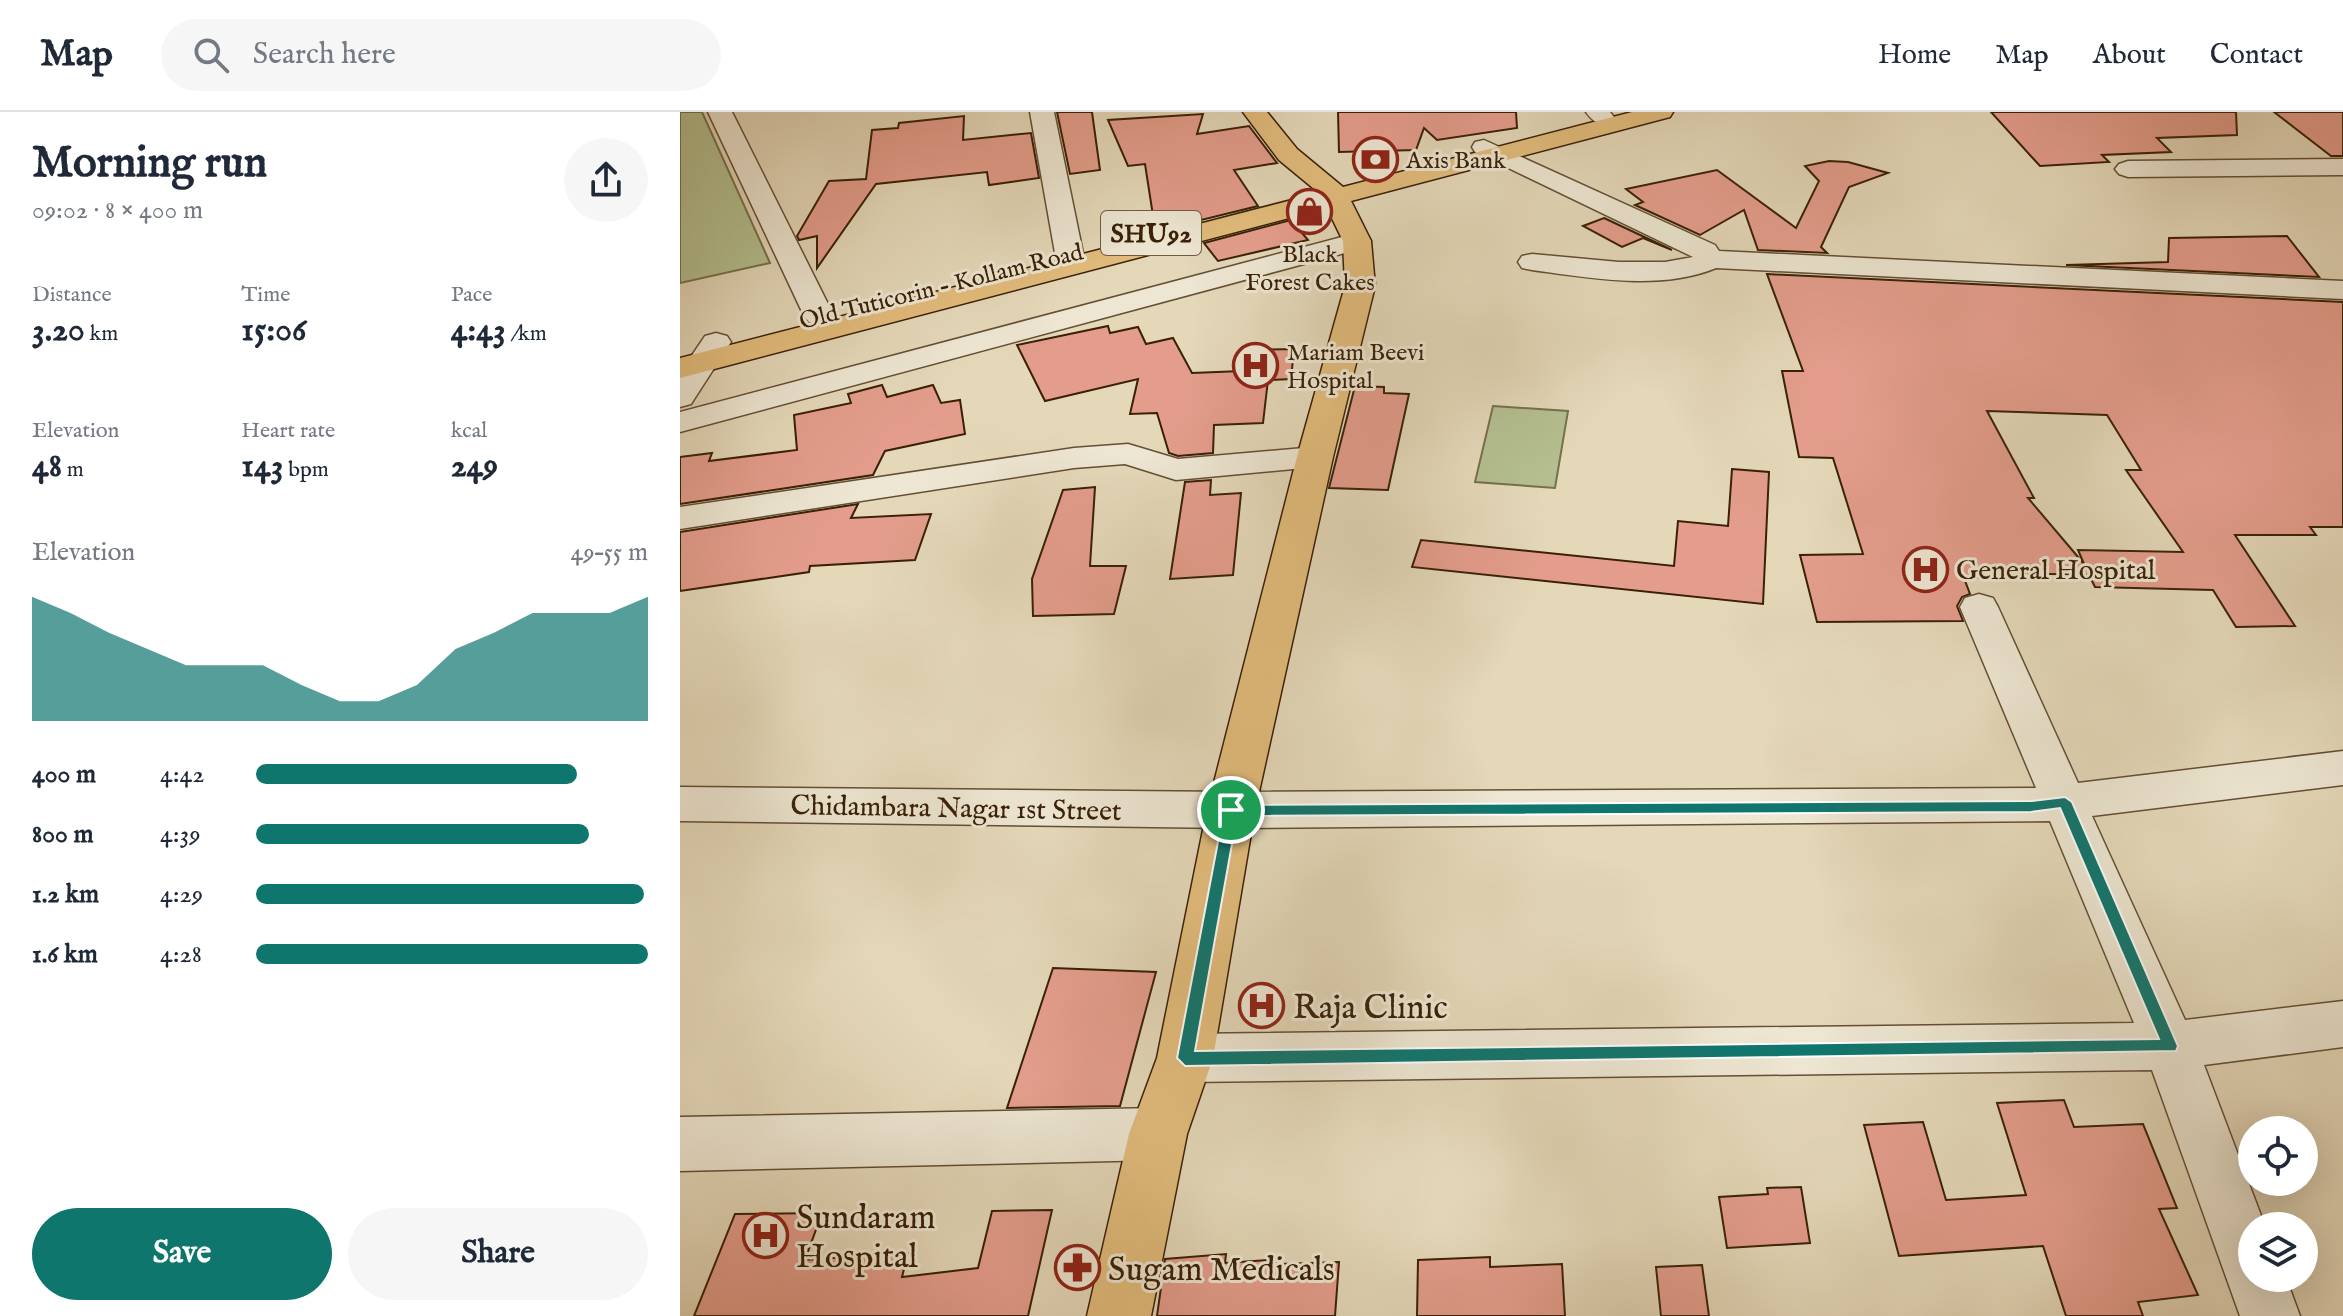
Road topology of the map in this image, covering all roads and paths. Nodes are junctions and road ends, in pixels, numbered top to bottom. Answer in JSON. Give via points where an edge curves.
{"nodes":[{"id":1,"x":720,"y":112,"type":"edge"},
{"id":2,"x":1042,"y":112,"type":"edge"},
{"id":3,"x":1255,"y":112,"type":"edge"},
{"id":4,"x":1278,"y":112,"type":"edge"},
{"id":5,"x":1661,"y":112,"type":"edge"},
{"id":6,"x":1607,"y":114,"type":"edge"},
{"id":7,"x":1492,"y":151,"type":"junction"},
{"id":8,"x":2343,"y":167,"type":"edge"},
{"id":9,"x":2128,"y":169,"type":"dead end"},
{"id":10,"x":1333,"y":192,"type":"junction"},
{"id":11,"x":1357,"y":241,"type":"junction"},
{"id":12,"x":1069,"y":253,"type":"junction"},
{"id":13,"x":1708,"y":259,"type":"junction"},
{"id":14,"x":1532,"y":262,"type":"dead end"},
{"id":15,"x":2343,"y":290,"type":"edge"},
{"id":16,"x":819,"y":316,"type":"junction"},
{"id":17,"x":695,"y":356,"type":"edge"},
{"id":18,"x":680,"y":397,"type":"edge"},
{"id":19,"x":680,"y":422,"type":"edge"},
{"id":20,"x":1315,"y":457,"type":"junction"},
{"id":21,"x":680,"y":518,"type":"edge"},
{"id":22,"x":1979,"y":607,"type":"dead end"},
{"id":23,"x":2343,"y":768,"type":"edge"},
{"id":24,"x":2065,"y":802,"type":"junction"},
{"id":25,"x":680,"y":804,"type":"edge"},
{"id":26,"x":1231,"y":810,"type":"junction"},
{"id":27,"x":2343,"y":1024,"type":"edge"},
{"id":28,"x":2170,"y":1046,"type":"junction"},
{"id":29,"x":1185,"y":1058,"type":"junction"},
{"id":30,"x":1158,"y":1134,"type":"junction"},
{"id":31,"x":680,"y":1144,"type":"edge"},
{"id":32,"x":2238,"y":1230,"type":"edge"},
{"id":33,"x":2261,"y":1292,"type":"edge"},
{"id":34,"x":1119,"y":1316,"type":"edge"},
{"id":35,"x":2270,"y":1316,"type":"edge"}],
"edges":[{"from":1,"to":16,"type":"street"},
{"from":2,"to":12,"type":"street"},
{"from":3,"to":10,"type":"main road","via":[[1280,148]]},
{"from":4,"to":10,"type":"main road","via":[[1332,172]]},
{"from":5,"to":7,"type":"main road"},
{"from":6,"to":7,"type":"main road"},
{"from":7,"to":10,"type":"main road"},
{"from":7,"to":13,"type":"street","via":[[1669,233],[1705,251]]},
{"from":8,"to":9,"type":"street"},
{"from":10,"to":11,"type":"main road"},
{"from":10,"to":12,"type":"main road","name":"Old Tuticorin - Kollam Road","number":"SHU92"},
{"from":10,"to":17,"type":"main road"},
{"from":11,"to":19,"type":"street"},
{"from":11,"to":20,"type":"main road","via":[[1360,286]]},
{"from":12,"to":16,"type":"main road","name":"Old Tuticorin - Kollam Road","number":"SHU92"},
{"from":13,"to":14,"type":"street","via":[[1682,268],[1636,270]]},
{"from":13,"to":15,"type":"street"},
{"from":16,"to":17,"type":"main road","name":"Old Tuticorin - Kollam Road","number":"SHU92"},
{"from":17,"to":18,"type":"street"},
{"from":20,"to":21,"type":"street","via":[[1176,470],[1128,454],[1074,458]]},
{"from":20,"to":26,"type":"main road"},
{"from":22,"to":24,"type":"street"},
{"from":23,"to":24,"type":"street","name":"Chidambara Nagar 1st Street"},
{"from":24,"to":26,"type":"street","name":"Chidambara Nagar 1st Street"},
{"from":24,"to":28,"type":"street"},
{"from":25,"to":26,"type":"street","name":"Chidambara Nagar 1st Street"},
{"from":26,"to":29,"type":"main road"},
{"from":27,"to":28,"type":"street"},
{"from":28,"to":29,"type":"street"},
{"from":28,"to":32,"type":"street"},
{"from":29,"to":30,"type":"main road"},
{"from":30,"to":31,"type":"street"},
{"from":30,"to":34,"type":"main road"},
{"from":33,"to":35,"type":"street"}]}
